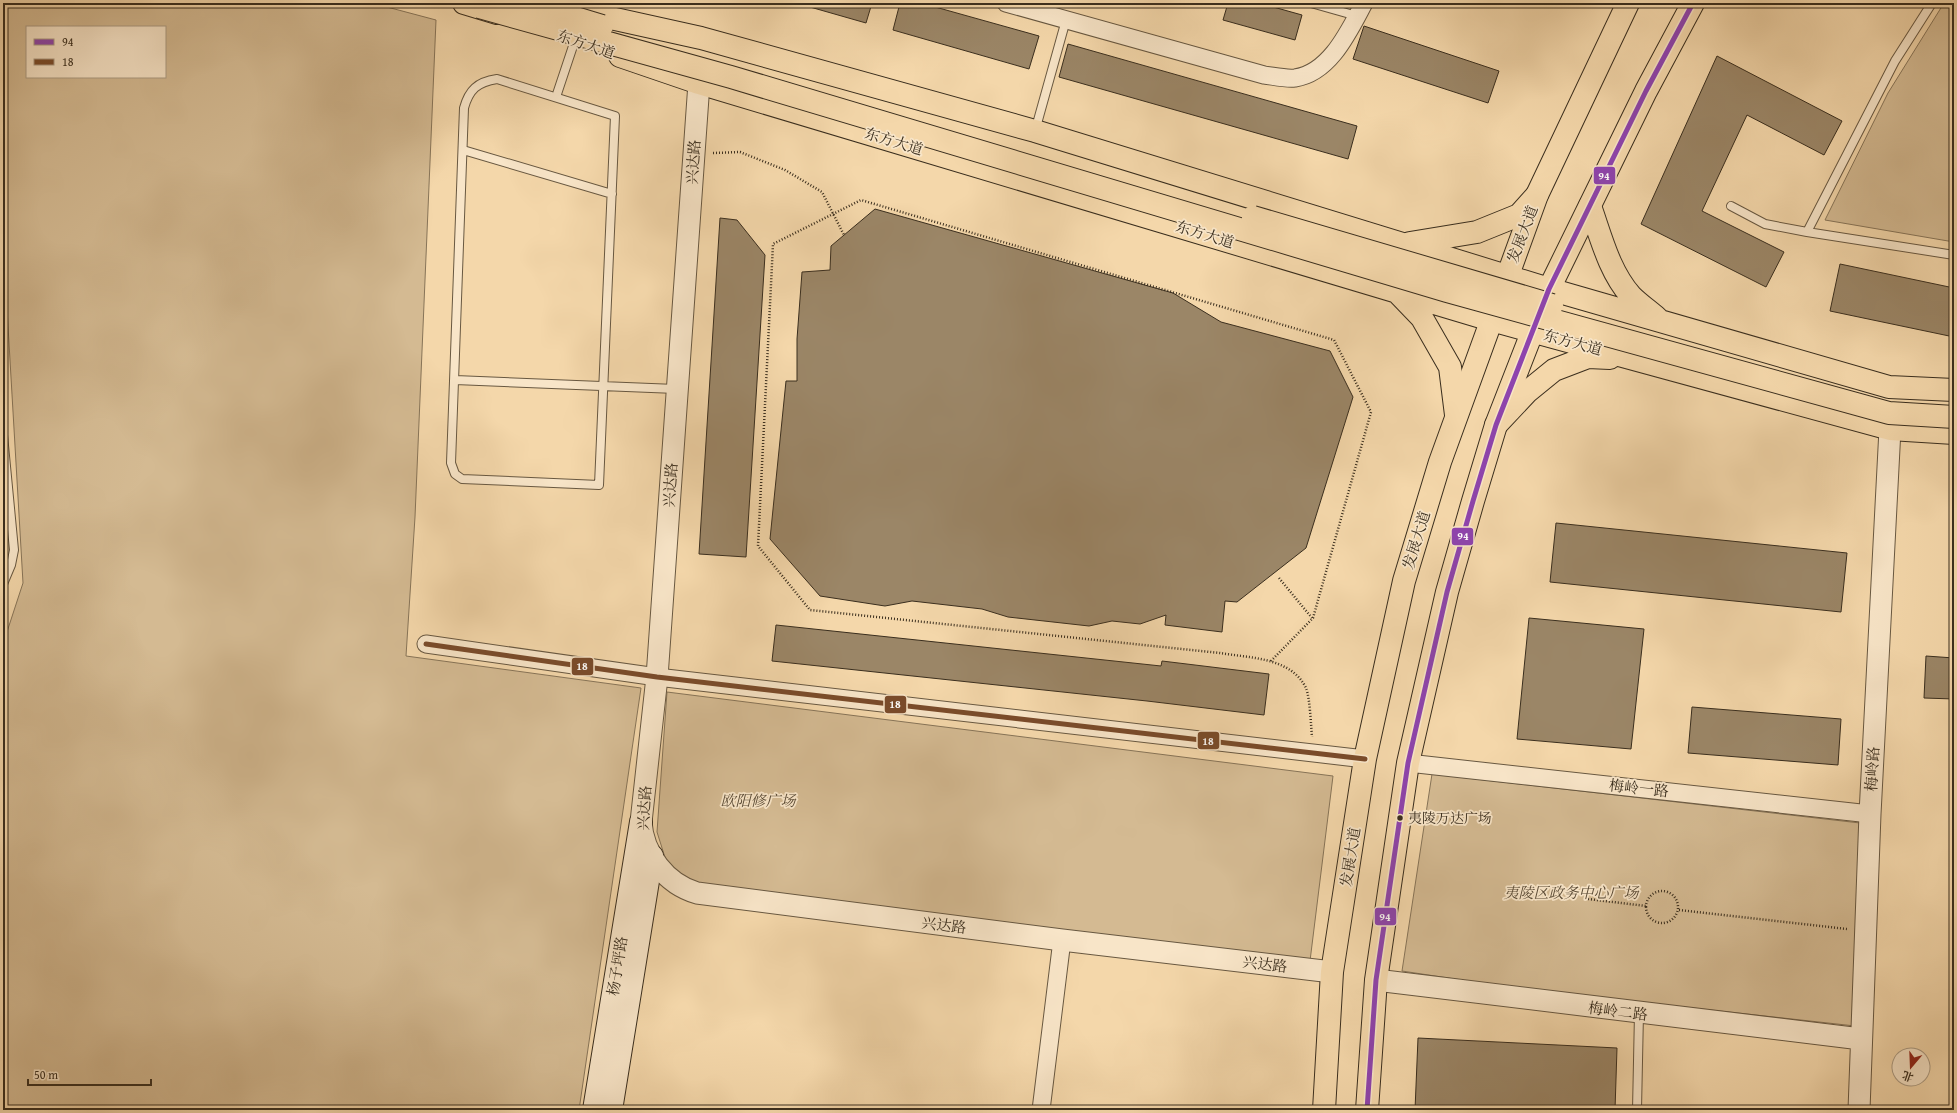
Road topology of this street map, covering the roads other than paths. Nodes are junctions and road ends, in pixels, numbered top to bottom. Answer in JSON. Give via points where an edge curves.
{"nodes":[{"id":1,"x":526,"y":3,"type":"edge"},
{"id":2,"x":542,"y":3,"type":"edge"},
{"id":3,"x":1006,"y":3,"type":"edge"},
{"id":4,"x":1311,"y":3,"type":"edge"},
{"id":5,"x":1628,"y":3,"type":"edge"},
{"id":6,"x":1693,"y":3,"type":"edge"},
{"id":7,"x":1932,"y":3,"type":"edge"},
{"id":8,"x":471,"y":5,"type":"edge"},
{"id":9,"x":1361,"y":10,"type":"edge"},
{"id":10,"x":1066,"y":20,"type":"junction"},
{"id":11,"x":575,"y":40,"type":"junction"},
{"id":12,"x":699,"y":83,"type":"junction"},
{"id":13,"x":556,"y":97,"type":"junction"},
{"id":14,"x":1035,"y":131,"type":"junction"},
{"id":15,"x":463,"y":150,"type":"junction"},
{"id":16,"x":612,"y":194,"type":"junction"},
{"id":17,"x":1537,"y":195,"type":"junction"},
{"id":18,"x":1590,"y":206,"type":"junction"},
{"id":19,"x":1731,"y":206,"type":"dead end"},
{"id":20,"x":1807,"y":232,"type":"junction"},
{"id":21,"x":1404,"y":244,"type":"junction"},
{"id":22,"x":1954,"y":255,"type":"edge"},
{"id":23,"x":1506,"y":276,"type":"junction"},
{"id":24,"x":1549,"y":289,"type":"junction"},
{"id":25,"x":1396,"y":291,"type":"junction"},
{"id":26,"x":1491,"y":320,"type":"junction"},
{"id":27,"x":1662,"y":323,"type":"junction"},
{"id":28,"x":1534,"y":331,"type":"junction"},
{"id":29,"x":1637,"y":360,"type":"junction"},
{"id":30,"x":455,"y":380,"type":"dead end"},
{"id":31,"x":604,"y":386,"type":"junction"},
{"id":32,"x":677,"y":390,"type":"junction"},
{"id":33,"x":1954,"y":390,"type":"edge"},
{"id":34,"x":1954,"y":402,"type":"edge"},
{"id":35,"x":1456,"y":415,"type":"junction"},
{"id":36,"x":1954,"y":417,"type":"edge"},
{"id":37,"x":1496,"y":425,"type":"junction"},
{"id":38,"x":1890,"y":428,"type":"junction"},
{"id":39,"x":1954,"y":433,"type":"edge"},
{"id":40,"x":3,"y":435,"type":"edge"},
{"id":41,"x":3,"y":584,"type":"edge"},
{"id":42,"x":426,"y":644,"type":"dead end"},
{"id":43,"x":656,"y":677,"type":"junction"},
{"id":44,"x":1366,"y":759,"type":"junction"},
{"id":45,"x":1408,"y":762,"type":"junction"},
{"id":46,"x":1870,"y":814,"type":"junction"},
{"id":47,"x":641,"y":822,"type":"junction"},
{"id":48,"x":652,"y":856,"type":"junction"},
{"id":49,"x":1062,"y":940,"type":"junction"},
{"id":50,"x":1332,"y":972,"type":"junction"},
{"id":51,"x":1376,"y":980,"type":"junction"},
{"id":52,"x":1639,"y":1013,"type":"junction"},
{"id":53,"x":1861,"y":1039,"type":"junction"},
{"id":54,"x":594,"y":1110,"type":"edge"},
{"id":55,"x":611,"y":1110,"type":"edge"},
{"id":56,"x":1041,"y":1110,"type":"edge"},
{"id":57,"x":1324,"y":1110,"type":"edge"},
{"id":58,"x":1367,"y":1110,"type":"edge"},
{"id":59,"x":1637,"y":1110,"type":"edge"},
{"id":60,"x":1859,"y":1110,"type":"edge"}],
"edges":[{"from":1,"to":34,"type":"main road","bridge":true,"via":[[1570,310],[1890,400]]},
{"from":2,"to":14,"type":"main road","name":"东方大道","via":[[701,38]]},
{"from":3,"to":10,"type":"street"},
{"from":4,"to":9,"type":"lane"},
{"from":5,"to":17,"type":"main road","name":"发展大道"},
{"from":6,"to":18,"type":"main road","via":[[1646,91]]},
{"from":7,"to":20,"type":"lane","via":[[1895,61]]},
{"from":8,"to":11,"type":"main road","name":"东方大道"},
{"from":8,"to":36,"type":"main road","bridge":true,"via":[[731,77],[1447,291],[1889,413]]},
{"from":9,"to":10,"type":"street","via":[[1331,56],[1317,69],[1295,78],[1264,75]]},
{"from":10,"to":14,"type":"lane"},
{"from":11,"to":12,"type":"main road","name":"东方大道"},
{"from":11,"to":13,"type":"lane"},
{"from":12,"to":25,"type":"main road","name":"东方大道"},
{"from":12,"to":32,"type":"street","name":"兴达路"},
{"from":13,"to":15,"type":"lane","via":[[497,79],[488,80],[475,87],[468,94],[464,108]]},
{"from":13,"to":16,"type":"lane","via":[[615,116]]},
{"from":14,"to":21,"type":"main road","name":"东方大道"},
{"from":15,"to":16,"type":"lane"},
{"from":15,"to":31,"type":"lane","via":[[452,463],[454,474],[462,479],[599,485]]},
{"from":16,"to":31,"type":"lane"},
{"from":17,"to":21,"type":"main road","via":[[1519,215],[1477,232]]},
{"from":17,"to":23,"type":"main road","name":"发展大道"},
{"from":18,"to":24,"type":"main road"},
{"from":18,"to":27,"type":"main road","via":[[1615,273],[1631,296]]},
{"from":19,"to":20,"type":"lane","via":[[1765,224]]},
{"from":20,"to":22,"type":"lane"},
{"from":21,"to":23,"type":"main road","name":"东方大道"},
{"from":23,"to":24,"type":"main road","name":"东方大道"},
{"from":23,"to":26,"type":"main road","name":"发展大道"},
{"from":24,"to":27,"type":"main road","name":"东方大道"},
{"from":24,"to":28,"type":"main road"},
{"from":25,"to":26,"type":"main road","name":"东方大道"},
{"from":25,"to":35,"type":"main road","via":[[1422,318],[1450,367]]},
{"from":26,"to":28,"type":"main road","name":"东方大道"},
{"from":26,"to":35,"type":"main road","name":"发展大道"},
{"from":27,"to":33,"type":"main road","name":"东方大道","via":[[1889,387]]},
{"from":28,"to":29,"type":"main road","name":"东方大道"},
{"from":28,"to":37,"type":"main road"},
{"from":29,"to":37,"type":"main road","via":[[1588,357],[1554,370],[1527,392]]},
{"from":29,"to":38,"type":"main road","name":"东方大道"},
{"from":30,"to":31,"type":"lane"},
{"from":31,"to":32,"type":"lane"},
{"from":32,"to":43,"type":"street","name":"兴达路"},
{"from":35,"to":44,"type":"main road","name":"发展大道","via":[[1404,581]]},
{"from":37,"to":45,"type":"main road","via":[[1447,592]]},
{"from":38,"to":39,"type":"main road","name":"东方大道"},
{"from":38,"to":46,"type":"street","name":"梅岭路"},
{"from":40,"to":41,"type":"lane","via":[[14,550]]},
{"from":42,"to":43,"type":"street"},
{"from":43,"to":44,"type":"street"},
{"from":43,"to":47,"type":"street","name":"兴达路"},
{"from":44,"to":50,"type":"main road","name":"发展大道"},
{"from":45,"to":46,"type":"street","name":"梅岭一路"},
{"from":45,"to":51,"type":"main road"},
{"from":46,"to":53,"type":"street","name":"梅岭路"},
{"from":47,"to":48,"type":"street","name":"兴达路","via":[[642,833]]},
{"from":47,"to":54,"type":"main road","name":"杨子坪路"},
{"from":48,"to":49,"type":"street","name":"兴达路","via":[[674,883],[685,890],[697,893]]},
{"from":48,"to":55,"type":"main road","name":"杨子坪路"},
{"from":49,"to":50,"type":"street","name":"兴达路"},
{"from":49,"to":56,"type":"street"},
{"from":50,"to":57,"type":"main road","name":"发展大道"},
{"from":51,"to":52,"type":"street","name":"梅岭二路"},
{"from":51,"to":58,"type":"main road"},
{"from":52,"to":53,"type":"street","name":"梅岭二路"},
{"from":52,"to":59,"type":"lane"},
{"from":53,"to":60,"type":"street","name":"梅岭路"}]}
